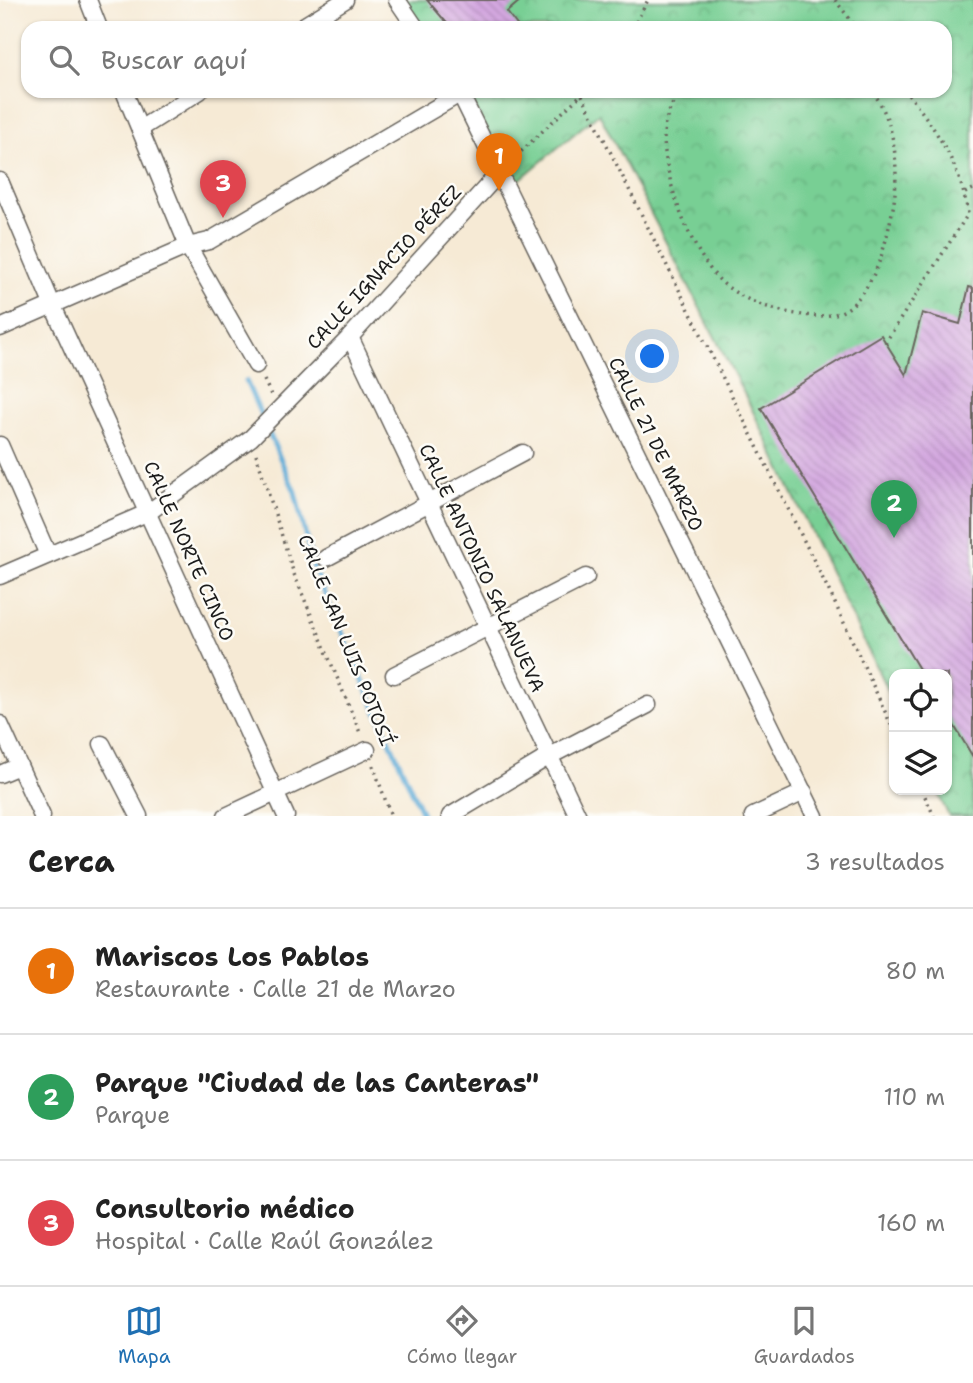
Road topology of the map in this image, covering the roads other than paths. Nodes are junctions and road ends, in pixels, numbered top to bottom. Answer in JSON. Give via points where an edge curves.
{"nodes":[{"id":1,"x":88,"y":0,"type":"edge"},
{"id":2,"x":345,"y":0,"type":"edge"},
{"id":3,"x":397,"y":0,"type":"edge"},
{"id":4,"x":96,"y":21,"type":"edge"},
{"id":5,"x":311,"y":21,"type":"edge"},
{"id":6,"x":411,"y":21,"type":"edge"},
{"id":7,"x":127,"y":98,"type":"edge"},
{"id":8,"x":189,"y":98,"type":"edge"},
{"id":9,"x":450,"y":98,"type":"edge"},
{"id":10,"x":463,"y":98,"type":"edge"},
{"id":11,"x":139,"y":129,"type":"junction"},
{"id":12,"x":500,"y":173,"type":"junction"},
{"id":13,"x":0,"y":181,"type":"edge"},
{"id":14,"x":188,"y":246,"type":"junction"},
{"id":15,"x":52,"y":304,"type":"junction"},
{"id":16,"x":0,"y":328,"type":"edge"},
{"id":17,"x":350,"y":337,"type":"junction"},
{"id":18,"x":257,"y":365,"type":"road end"},
{"id":19,"x":0,"y":445,"type":"edge"},
{"id":20,"x":523,"y":453,"type":"dead end"},
{"id":21,"x":430,"y":505,"type":"junction"},
{"id":22,"x":149,"y":512,"type":"junction"},
{"id":23,"x":48,"y":555,"type":"junction"},
{"id":24,"x":326,"y":558,"type":"dead end"},
{"id":25,"x":0,"y":576,"type":"edge"},
{"id":26,"x":586,"y":577,"type":"dead end"},
{"id":27,"x":487,"y":626,"type":"junction"},
{"id":28,"x":394,"y":675,"type":"dead end"},
{"id":29,"x":648,"y":705,"type":"dead end"},
{"id":30,"x":0,"y":724,"type":"edge"},
{"id":31,"x":102,"y":744,"type":"dead end"},
{"id":32,"x":367,"y":750,"type":"road end"},
{"id":33,"x":548,"y":757,"type":"junction"},
{"id":34,"x":19,"y":766,"type":"junction"},
{"id":35,"x":0,"y":774,"type":"edge"},
{"id":36,"x":804,"y":792,"type":"junction"},
{"id":37,"x":275,"y":793,"type":"junction"},
{"id":38,"x":42,"y":816,"type":"edge"},
{"id":39,"x":139,"y":816,"type":"edge"},
{"id":40,"x":226,"y":816,"type":"edge"},
{"id":41,"x":286,"y":816,"type":"edge"},
{"id":42,"x":450,"y":816,"type":"edge"},
{"id":43,"x":578,"y":816,"type":"edge"},
{"id":44,"x":753,"y":816,"type":"edge"},
{"id":45,"x":815,"y":816,"type":"edge"}],
"edges":[{"from":1,"to":4,"type":"street"},
{"from":2,"to":5,"type":"street"},
{"from":3,"to":6,"type":"street"},
{"from":7,"to":11,"type":"street"},
{"from":8,"to":11,"type":"street"},
{"from":9,"to":14,"type":"street","via":[[209,241]]},
{"from":10,"to":12,"type":"street","name":"CALLE 21 DE MARZO"},
{"from":11,"to":14,"type":"street"},
{"from":12,"to":17,"type":"street","name":"CALLE IGNACIO PÉREZ"},
{"from":12,"to":36,"type":"street","name":"CALLE 21 DE MARZO"},
{"from":13,"to":15,"type":"street","name":"CALLE NORTE CINCO"},
{"from":14,"to":15,"type":"street"},
{"from":14,"to":18,"type":"street"},
{"from":15,"to":16,"type":"street"},
{"from":15,"to":22,"type":"street","name":"CALLE NORTE CINCO"},
{"from":17,"to":21,"type":"street","name":"CALLE ANTONIO SALANUEVA"},
{"from":17,"to":22,"type":"street","name":"CALLE IGNACIO PÉREZ","via":[[251,438]]},
{"from":19,"to":23,"type":"street"},
{"from":20,"to":21,"type":"street"},
{"from":21,"to":24,"type":"street"},
{"from":21,"to":27,"type":"street","name":"CALLE ANTONIO SALANUEVA"},
{"from":22,"to":23,"type":"street","name":"CALLE IGNACIO PÉREZ"},
{"from":22,"to":37,"type":"street","name":"CALLE NORTE CINCO"},
{"from":23,"to":25,"type":"street","name":"CALLE IGNACIO PÉREZ"},
{"from":26,"to":27,"type":"street"},
{"from":27,"to":28,"type":"street"},
{"from":27,"to":33,"type":"street","name":"CALLE ANTONIO SALANUEVA"},
{"from":29,"to":33,"type":"street"},
{"from":30,"to":34,"type":"street"},
{"from":31,"to":39,"type":"street"},
{"from":32,"to":37,"type":"street"},
{"from":33,"to":42,"type":"street"},
{"from":33,"to":43,"type":"street","name":"CALLE ANTONIO SALANUEVA"},
{"from":34,"to":35,"type":"street"},
{"from":34,"to":38,"type":"street"},
{"from":36,"to":44,"type":"street"},
{"from":36,"to":45,"type":"street","name":"CALLE 21 DE MARZO"},
{"from":37,"to":40,"type":"street"},
{"from":37,"to":41,"type":"street","name":"CALLE NORTE CINCO"}]}
